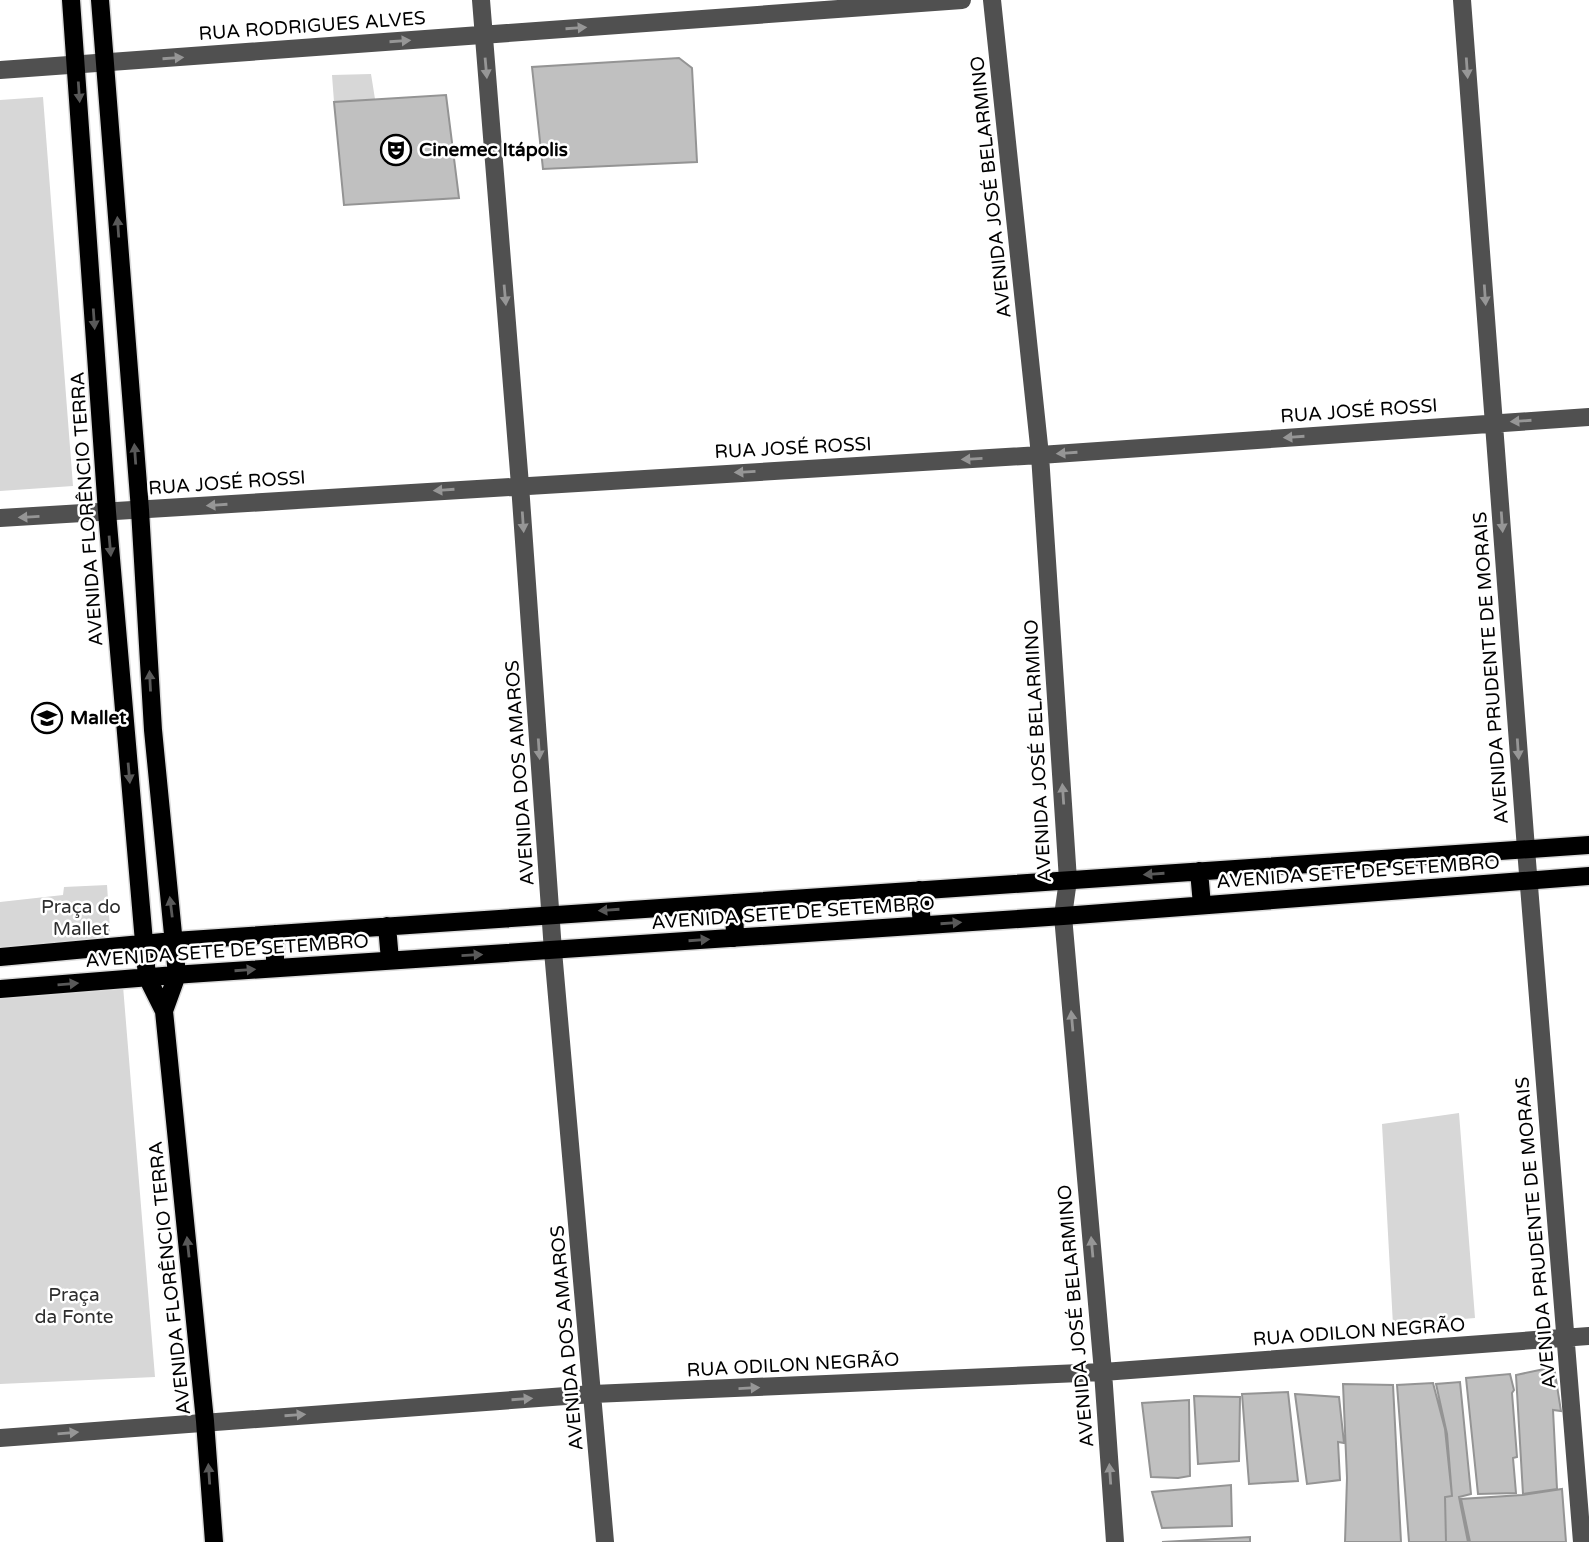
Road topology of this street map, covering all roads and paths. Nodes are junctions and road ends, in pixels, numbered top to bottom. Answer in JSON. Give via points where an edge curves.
{"nodes":[{"id":1,"x":71,"y":0,"type":"edge"},
{"id":2,"x":100,"y":0,"type":"edge"},
{"id":3,"x":481,"y":0,"type":"edge"},
{"id":4,"x":962,"y":0,"type":"edge"},
{"id":5,"x":992,"y":0,"type":"edge"},
{"id":6,"x":1462,"y":0,"type":"edge"},
{"id":7,"x":484,"y":35,"type":"junction"},
{"id":8,"x":105,"y":63,"type":"junction"},
{"id":9,"x":77,"y":65,"type":"junction"},
{"id":10,"x":0,"y":70,"type":"edge"},
{"id":11,"x":122,"y":279,"type":"junction"},
{"id":12,"x":92,"y":281,"type":"junction"},
{"id":13,"x":1589,"y":417,"type":"edge"},
{"id":14,"x":1494,"y":423,"type":"junction"},
{"id":15,"x":1040,"y":455,"type":"junction"},
{"id":16,"x":520,"y":485,"type":"junction"},
{"id":17,"x":140,"y":510,"type":"junction"},
{"id":18,"x":107,"y":512,"type":"junction"},
{"id":19,"x":0,"y":518,"type":"edge"},
{"id":20,"x":148,"y":649,"type":"junction"},
{"id":21,"x":119,"y":650,"type":"junction"},
{"id":22,"x":153,"y":730,"type":"junction"},
{"id":23,"x":126,"y":734,"type":"junction"},
{"id":24,"x":160,"y":811,"type":"junction"},
{"id":25,"x":132,"y":812,"type":"junction"},
{"id":26,"x":1589,"y":845,"type":"edge"},
{"id":27,"x":1526,"y":849,"type":"junction"},
{"id":28,"x":1374,"y":859,"type":"junction"},
{"id":29,"x":1199,"y":872,"type":"junction"},
{"id":30,"x":1589,"y":876,"type":"edge"},
{"id":31,"x":1068,"y":880,"type":"junction"},
{"id":32,"x":1528,"y":880,"type":"junction"},
{"id":33,"x":919,"y":890,"type":"junction"},
{"id":34,"x":1376,"y":892,"type":"junction"},
{"id":35,"x":734,"y":902,"type":"junction"},
{"id":36,"x":1202,"y":905,"type":"junction"},
{"id":37,"x":551,"y":914,"type":"junction"},
{"id":38,"x":1063,"y":916,"type":"junction"},
{"id":39,"x":922,"y":925,"type":"junction"},
{"id":40,"x":387,"y":926,"type":"junction"},
{"id":41,"x":275,"y":934,"type":"junction"},
{"id":42,"x":735,"y":938,"type":"junction"},
{"id":43,"x":174,"y":941,"type":"junction"},
{"id":44,"x":144,"y":944,"type":"junction"},
{"id":45,"x":553,"y":951,"type":"junction"},
{"id":46,"x":0,"y":957,"type":"edge"},
{"id":47,"x":390,"y":960,"type":"junction"},
{"id":48,"x":275,"y":968,"type":"junction"},
{"id":49,"x":177,"y":975,"type":"junction"},
{"id":50,"x":147,"y":977,"type":"junction"},
{"id":51,"x":0,"y":989,"type":"edge"},
{"id":52,"x":164,"y":1011,"type":"junction"},
{"id":53,"x":1589,"y":1336,"type":"edge"},
{"id":54,"x":1567,"y":1338,"type":"junction"},
{"id":55,"x":1103,"y":1372,"type":"junction"},
{"id":56,"x":593,"y":1394,"type":"junction"},
{"id":57,"x":205,"y":1422,"type":"junction"},
{"id":58,"x":0,"y":1438,"type":"edge"},
{"id":59,"x":214,"y":1542,"type":"edge"},
{"id":60,"x":605,"y":1542,"type":"edge"},
{"id":61,"x":1115,"y":1542,"type":"edge"},
{"id":62,"x":1582,"y":1542,"type":"edge"}],
"edges":[{"from":1,"to":9,"type":"main road","name":"AVENIDA FLORÊNCIO TERRA"},
{"from":2,"to":8,"type":"main road","name":"AVENIDA FLORÊNCIO TERRA"},
{"from":3,"to":7,"type":"street","name":"AVENIDA DOS AMAROS"},
{"from":7,"to":4,"type":"street","name":"RUA RODRIGUES ALVES","one_way":true},
{"from":5,"to":15,"type":"street","name":"AVENIDA JOSÉ BELARMINO"},
{"from":6,"to":14,"type":"street","name":"AVENIDA PRUDENTE DE MORAIS","one_way":true},
{"from":8,"to":7,"type":"street","name":"RUA RODRIGUES ALVES","one_way":true},
{"from":7,"to":16,"type":"street","name":"AVENIDA DOS AMAROS","one_way":true},
{"from":8,"to":9,"type":"street","name":"RUA RODRIGUES ALVES"},
{"from":11,"to":8,"type":"main road","name":"AVENIDA FLORÊNCIO TERRA","one_way":true},
{"from":9,"to":10,"type":"street","name":"RUA RODRIGUES ALVES"},
{"from":9,"to":12,"type":"main road","name":"AVENIDA FLORÊNCIO TERRA","one_way":true},
{"from":11,"to":12,"type":"main road"},
{"from":17,"to":11,"type":"main road","name":"AVENIDA FLORÊNCIO TERRA","one_way":true},
{"from":12,"to":18,"type":"main road","name":"AVENIDA FLORÊNCIO TERRA","one_way":true},
{"from":13,"to":14,"type":"street","name":"RUA JOSÉ ROSSI","one_way":true},
{"from":14,"to":15,"type":"street","name":"RUA JOSÉ ROSSI","one_way":true},
{"from":14,"to":27,"type":"street","name":"AVENIDA PRUDENTE DE MORAIS","one_way":true},
{"from":15,"to":16,"type":"street","name":"RUA JOSÉ ROSSI","one_way":true},
{"from":31,"to":15,"type":"street","name":"AVENIDA JOSÉ BELARMINO","one_way":true},
{"from":16,"to":17,"type":"street","name":"RUA JOSÉ ROSSI","one_way":true},
{"from":16,"to":37,"type":"street","name":"AVENIDA DOS AMAROS","one_way":true},
{"from":17,"to":18,"type":"street","name":"RUA JOSÉ ROSSI"},
{"from":17,"to":20,"type":"main road","name":"AVENIDA FLORÊNCIO TERRA"},
{"from":18,"to":19,"type":"street","name":"RUA JOSÉ ROSSI","one_way":true},
{"from":18,"to":21,"type":"main road","name":"AVENIDA FLORÊNCIO TERRA","one_way":true},
{"from":20,"to":21,"type":"main road"},
{"from":22,"to":20,"type":"main road","name":"AVENIDA FLORÊNCIO TERRA","one_way":true},
{"from":21,"to":23,"type":"main road","name":"AVENIDA FLORÊNCIO TERRA"},
{"from":22,"to":23,"type":"main road"},
{"from":22,"to":24,"type":"main road","name":"AVENIDA FLORÊNCIO TERRA"},
{"from":23,"to":25,"type":"main road","name":"AVENIDA FLORÊNCIO TERRA","one_way":true},
{"from":24,"to":25,"type":"main road"},
{"from":43,"to":24,"type":"main road","name":"AVENIDA FLORÊNCIO TERRA","one_way":true},
{"from":25,"to":44,"type":"main road","name":"AVENIDA FLORÊNCIO TERRA"},
{"from":26,"to":27,"type":"main road","name":"AVENIDA SETE DE SETEMBRO"},
{"from":27,"to":28,"type":"main road","name":"AVENIDA SETE DE SETEMBRO"},
{"from":27,"to":32,"type":"street","name":"AVENIDA PRUDENTE DE MORAIS"},
{"from":28,"to":29,"type":"main road","name":"AVENIDA SETE DE SETEMBRO"},
{"from":28,"to":34,"type":"main road"},
{"from":29,"to":31,"type":"main road","name":"AVENIDA SETE DE SETEMBRO","one_way":true},
{"from":29,"to":36,"type":"main road"},
{"from":30,"to":32,"type":"main road","name":"AVENIDA SETE DE SETEMBRO"},
{"from":31,"to":33,"type":"main road","name":"AVENIDA SETE DE SETEMBRO"},
{"from":31,"to":38,"type":"street","name":"AVENIDA JOSÉ BELARMINO"},
{"from":32,"to":34,"type":"main road","name":"AVENIDA SETE DE SETEMBRO"},
{"from":32,"to":54,"type":"street","name":"AVENIDA PRUDENTE DE MORAIS"},
{"from":33,"to":35,"type":"main road","name":"AVENIDA SETE DE SETEMBRO"},
{"from":33,"to":39,"type":"main road"},
{"from":34,"to":36,"type":"main road","name":"AVENIDA SETE DE SETEMBRO"},
{"from":35,"to":37,"type":"main road","name":"AVENIDA SETE DE SETEMBRO","one_way":true},
{"from":35,"to":42,"type":"main road"},
{"from":36,"to":38,"type":"main road","name":"AVENIDA SETE DE SETEMBRO"},
{"from":37,"to":40,"type":"main road","name":"AVENIDA SETE DE SETEMBRO"},
{"from":37,"to":45,"type":"street","name":"AVENIDA DOS AMAROS"},
{"from":39,"to":38,"type":"main road","name":"AVENIDA SETE DE SETEMBRO","one_way":true},
{"from":55,"to":38,"type":"street","name":"AVENIDA JOSÉ BELARMINO","one_way":true},
{"from":39,"to":42,"type":"main road","name":"AVENIDA SETE DE SETEMBRO"},
{"from":40,"to":41,"type":"main road","name":"AVENIDA SETE DE SETEMBRO"},
{"from":40,"to":47,"type":"main road"},
{"from":41,"to":43,"type":"main road","name":"AVENIDA SETE DE SETEMBRO"},
{"from":41,"to":48,"type":"main road"},
{"from":45,"to":42,"type":"main road","name":"AVENIDA SETE DE SETEMBRO","one_way":true},
{"from":43,"to":44,"type":"main road","name":"AVENIDA SETE DE SETEMBRO"},
{"from":43,"to":49,"type":"main road","name":"AVENIDA FLORÊNCIO TERRA"},
{"from":44,"to":46,"type":"main road","name":"AVENIDA SETE DE SETEMBRO"},
{"from":44,"to":50,"type":"main road","name":"AVENIDA FLORÊNCIO TERRA"},
{"from":47,"to":45,"type":"main road","name":"AVENIDA SETE DE SETEMBRO","one_way":true},
{"from":45,"to":56,"type":"street","name":"AVENIDA DOS AMAROS"},
{"from":47,"to":48,"type":"main road","name":"AVENIDA SETE DE SETEMBRO"},
{"from":49,"to":48,"type":"main road","name":"AVENIDA SETE DE SETEMBRO","one_way":true},
{"from":49,"to":50,"type":"main road","name":"AVENIDA SETE DE SETEMBRO"},
{"from":49,"to":52,"type":"main road","name":"AVENIDA FLORÊNCIO TERRA"},
{"from":51,"to":50,"type":"main road","name":"AVENIDA SETE DE SETEMBRO","one_way":true},
{"from":50,"to":52,"type":"main road","name":"AVENIDA FLORÊNCIO TERRA"},
{"from":57,"to":52,"type":"main road","name":"AVENIDA FLORÊNCIO TERRA","one_way":true},
{"from":53,"to":54,"type":"street","name":"RUA ODILON NEGRÃO"},
{"from":54,"to":55,"type":"street","name":"RUA ODILON NEGRÃO"},
{"from":54,"to":62,"type":"street","name":"AVENIDA PRUDENTE DE MORAIS"},
{"from":56,"to":55,"type":"street","name":"RUA ODILON NEGRÃO","one_way":true},
{"from":61,"to":55,"type":"street","name":"AVENIDA JOSÉ BELARMINO","one_way":true},
{"from":57,"to":56,"type":"street","name":"RUA ODILON NEGRÃO","one_way":true},
{"from":56,"to":60,"type":"street","name":"AVENIDA DOS AMAROS"},
{"from":58,"to":57,"type":"street","name":"RUA ODILON NEGRÃO","one_way":true},
{"from":59,"to":57,"type":"main road","name":"AVENIDA FLORÊNCIO TERRA","one_way":true}]}
